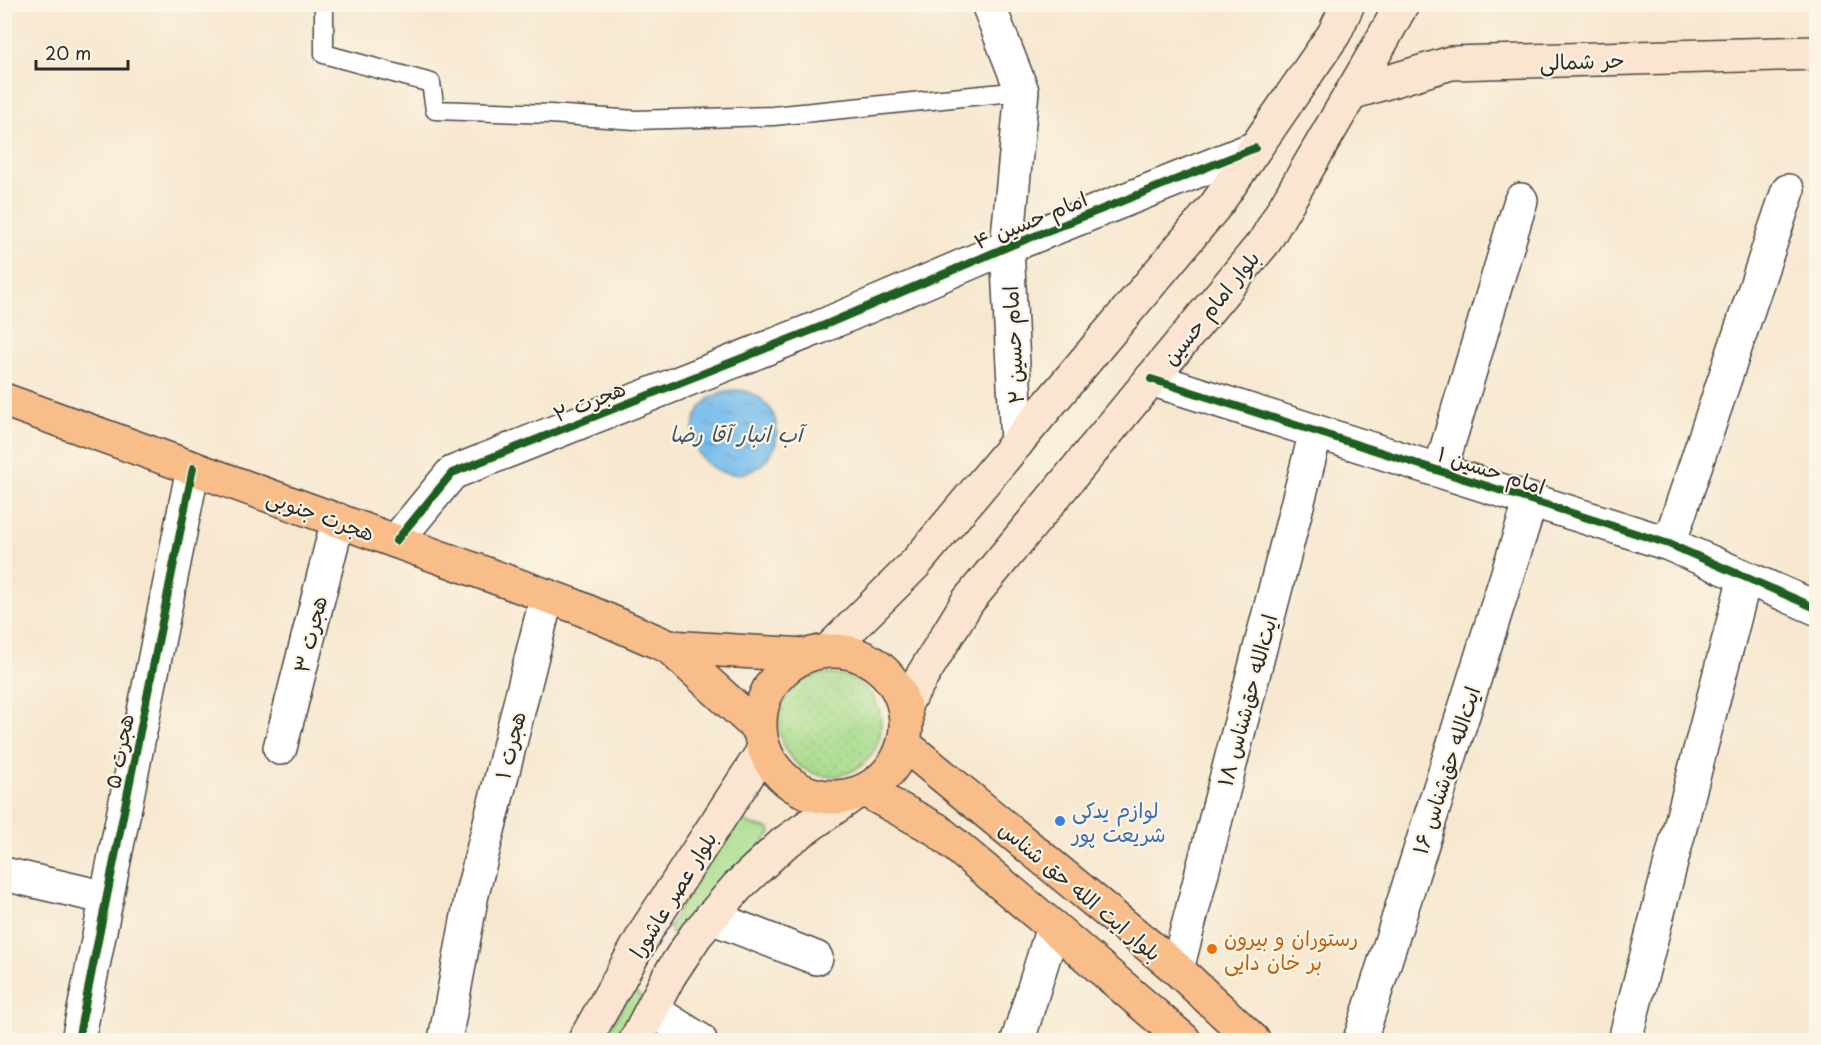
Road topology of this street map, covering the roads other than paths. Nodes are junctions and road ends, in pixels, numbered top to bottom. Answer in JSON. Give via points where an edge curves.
{"nodes":[{"id":1,"x":324,"y":4,"type":"edge"},
{"id":2,"x":988,"y":4,"type":"edge"},
{"id":3,"x":1348,"y":4,"type":"edge"},
{"id":4,"x":1402,"y":4,"type":"edge"},
{"id":5,"x":1816,"y":53,"type":"edge"},
{"id":6,"x":1022,"y":91,"type":"junction"},
{"id":7,"x":1351,"y":93,"type":"junction"},
{"id":8,"x":1255,"y":148,"type":"junction"},
{"id":9,"x":1788,"y":191,"type":"dead end"},
{"id":10,"x":1521,"y":200,"type":"dead end"},
{"id":11,"x":1007,"y":247,"type":"junction"},
{"id":12,"x":820,"y":327,"type":"joint"},
{"id":13,"x":1151,"y":379,"type":"junction"},
{"id":14,"x":4,"y":400,"type":"edge"},
{"id":15,"x":1316,"y":432,"type":"junction"},
{"id":16,"x":1017,"y":443,"type":"junction"},
{"id":17,"x":193,"y":468,"type":"junction"},
{"id":18,"x":1440,"y":471,"type":"junction"},
{"id":19,"x":1531,"y":500,"type":"junction"},
{"id":20,"x":338,"y":520,"type":"junction"},
{"id":21,"x":396,"y":541,"type":"junction"},
{"id":22,"x":1669,"y":544,"type":"junction"},
{"id":23,"x":1745,"y":578,"type":"junction"},
{"id":24,"x":547,"y":596,"type":"junction"},
{"id":25,"x":1816,"y":608,"type":"edge"},
{"id":26,"x":669,"y":647,"type":"junction"},
{"id":27,"x":817,"y":653,"type":"junction"},
{"id":28,"x":904,"y":706,"type":"junction"},
{"id":29,"x":762,"y":740,"type":"junction"},
{"id":30,"x":904,"y":744,"type":"junction"},
{"id":31,"x":280,"y":748,"type":"dead end"},
{"id":32,"x":860,"y":793,"type":"junction"},
{"id":33,"x":4,"y":874,"type":"edge"},
{"id":34,"x":106,"y":898,"type":"junction"},
{"id":35,"x":711,"y":917,"type":"junction"},
{"id":36,"x":1053,"y":927,"type":"junction"},
{"id":37,"x":816,"y":958,"type":"dead end"},
{"id":38,"x":631,"y":960,"type":"junction"},
{"id":39,"x":1177,"y":969,"type":"junction"},
{"id":40,"x":669,"y":976,"type":"junction"},
{"id":41,"x":652,"y":1010,"type":"junction"},
{"id":42,"x":1627,"y":1032,"type":"dead end"},
{"id":43,"x":78,"y":1041,"type":"edge"},
{"id":44,"x":445,"y":1041,"type":"edge"},
{"id":45,"x":585,"y":1041,"type":"edge"},
{"id":46,"x":636,"y":1041,"type":"edge"},
{"id":47,"x":700,"y":1041,"type":"edge"},
{"id":48,"x":1018,"y":1041,"type":"edge"},
{"id":49,"x":1184,"y":1041,"type":"edge"},
{"id":50,"x":1253,"y":1041,"type":"edge"},
{"id":51,"x":1360,"y":1041,"type":"edge"}],
"edges":[{"from":1,"to":6,"type":"lane","via":[[324,54],[430,83],[435,110],[681,119],[773,116]]},
{"from":2,"to":6,"type":"street"},
{"from":3,"to":8,"type":"main road","via":[[1334,34]]},
{"from":4,"to":7,"type":"main road","name":"بلوار امام حسین"},
{"from":5,"to":7,"type":"main road","name":"حر شمالی","via":[[1451,63]]},
{"from":6,"to":11,"type":"street","name":"امام حسین ۲"},
{"from":7,"to":13,"type":"main road","name":"بلوار امام حسین","via":[[1265,241]]},
{"from":8,"to":11,"type":"street","name":"امام حسین ۴"},
{"from":8,"to":16,"type":"main road","via":[[1216,205]]},
{"from":9,"to":22,"type":"street"},
{"from":10,"to":18,"type":"street"},
{"from":11,"to":12,"type":"street","name":"امام حسین ۴"},
{"from":11,"to":16,"type":"street","name":"امام حسین ۲"},
{"from":12,"to":21,"type":"street","name":"هجرت ۲","via":[[452,473]]},
{"from":13,"to":15,"type":"street","name":"امام حسین ۱"},
{"from":13,"to":28,"type":"main road","name":"بلوار امام حسین","via":[[968,601]]},
{"from":14,"to":17,"type":"main road","name":"هجرت جنوبی"},
{"from":15,"to":18,"type":"street","name":"امام حسین ۱"},
{"from":15,"to":39,"type":"street","name":"ایت‌الله حق‌شناس ۱۸"},
{"from":16,"to":27,"type":"main road","via":[[915,564]]},
{"from":17,"to":20,"type":"main road","name":"هجرت جنوبی"},
{"from":17,"to":34,"type":"street","name":"هجرت ۵"},
{"from":18,"to":19,"type":"street","name":"امام حسین ۱"},
{"from":19,"to":22,"type":"street","name":"امام حسین ۱"},
{"from":19,"to":51,"type":"street","name":"ایت‌الله حق‌شناس ۱۶"},
{"from":20,"to":21,"type":"main road","name":"هجرت جنوبی"},
{"from":20,"to":31,"type":"street","name":"هجرت ۳"},
{"from":21,"to":24,"type":"main road","name":"هجرت جنوبی"},
{"from":22,"to":23,"type":"street","name":"امام حسین ۱"},
{"from":23,"to":25,"type":"street","name":"امام حسین ۱"},
{"from":23,"to":42,"type":"street"},
{"from":24,"to":26,"type":"main road","name":"هجرت جنوبی"},
{"from":24,"to":44,"type":"street","name":"هجرت ۱","via":[[472,894]]},
{"from":26,"to":27,"type":"main road","name":"هجرت جنوبی"},
{"from":26,"to":29,"type":"main road","name":"هجرت جنوبی"},
{"from":27,"to":28,"type":"main road","via":[[854,653],[877,665],[894,683]]},
{"from":27,"to":29,"type":"main road","via":[[784,668],[769,687],[761,707]]},
{"from":28,"to":30,"type":"main road"},
{"from":29,"to":32,"type":"main road","via":[[775,769],[791,784],[810,794],[832,797]]},
{"from":29,"to":38,"type":"main road","name":"بلوار عصر عاشورا"},
{"from":30,"to":32,"type":"main road","via":[[887,774]]},
{"from":30,"to":39,"type":"main road","name":"بلوار ایت الله حق شناس"},
{"from":32,"to":35,"type":"main road","name":"بلوار عصر عاشورا","via":[[783,844]]},
{"from":32,"to":36,"type":"main road","via":[[936,829]]},
{"from":33,"to":34,"type":"street"},
{"from":34,"to":43,"type":"street","name":"هجرت ۵"},
{"from":35,"to":37,"type":"street"},
{"from":35,"to":40,"type":"main road","name":"بلوار عصر عاشورا"},
{"from":36,"to":48,"type":"street"},
{"from":36,"to":49,"type":"main road"},
{"from":38,"to":40,"type":"main road"},
{"from":38,"to":45,"type":"main road","name":"بلوار عصر عاشورا"},
{"from":39,"to":50,"type":"main road","name":"بلوار ایت الله حق شناس"},
{"from":40,"to":41,"type":"main road","name":"بلوار عصر عاشورا"},
{"from":41,"to":46,"type":"main road","name":"بلوار عصر عاشورا"},
{"from":41,"to":47,"type":"street"}]}
